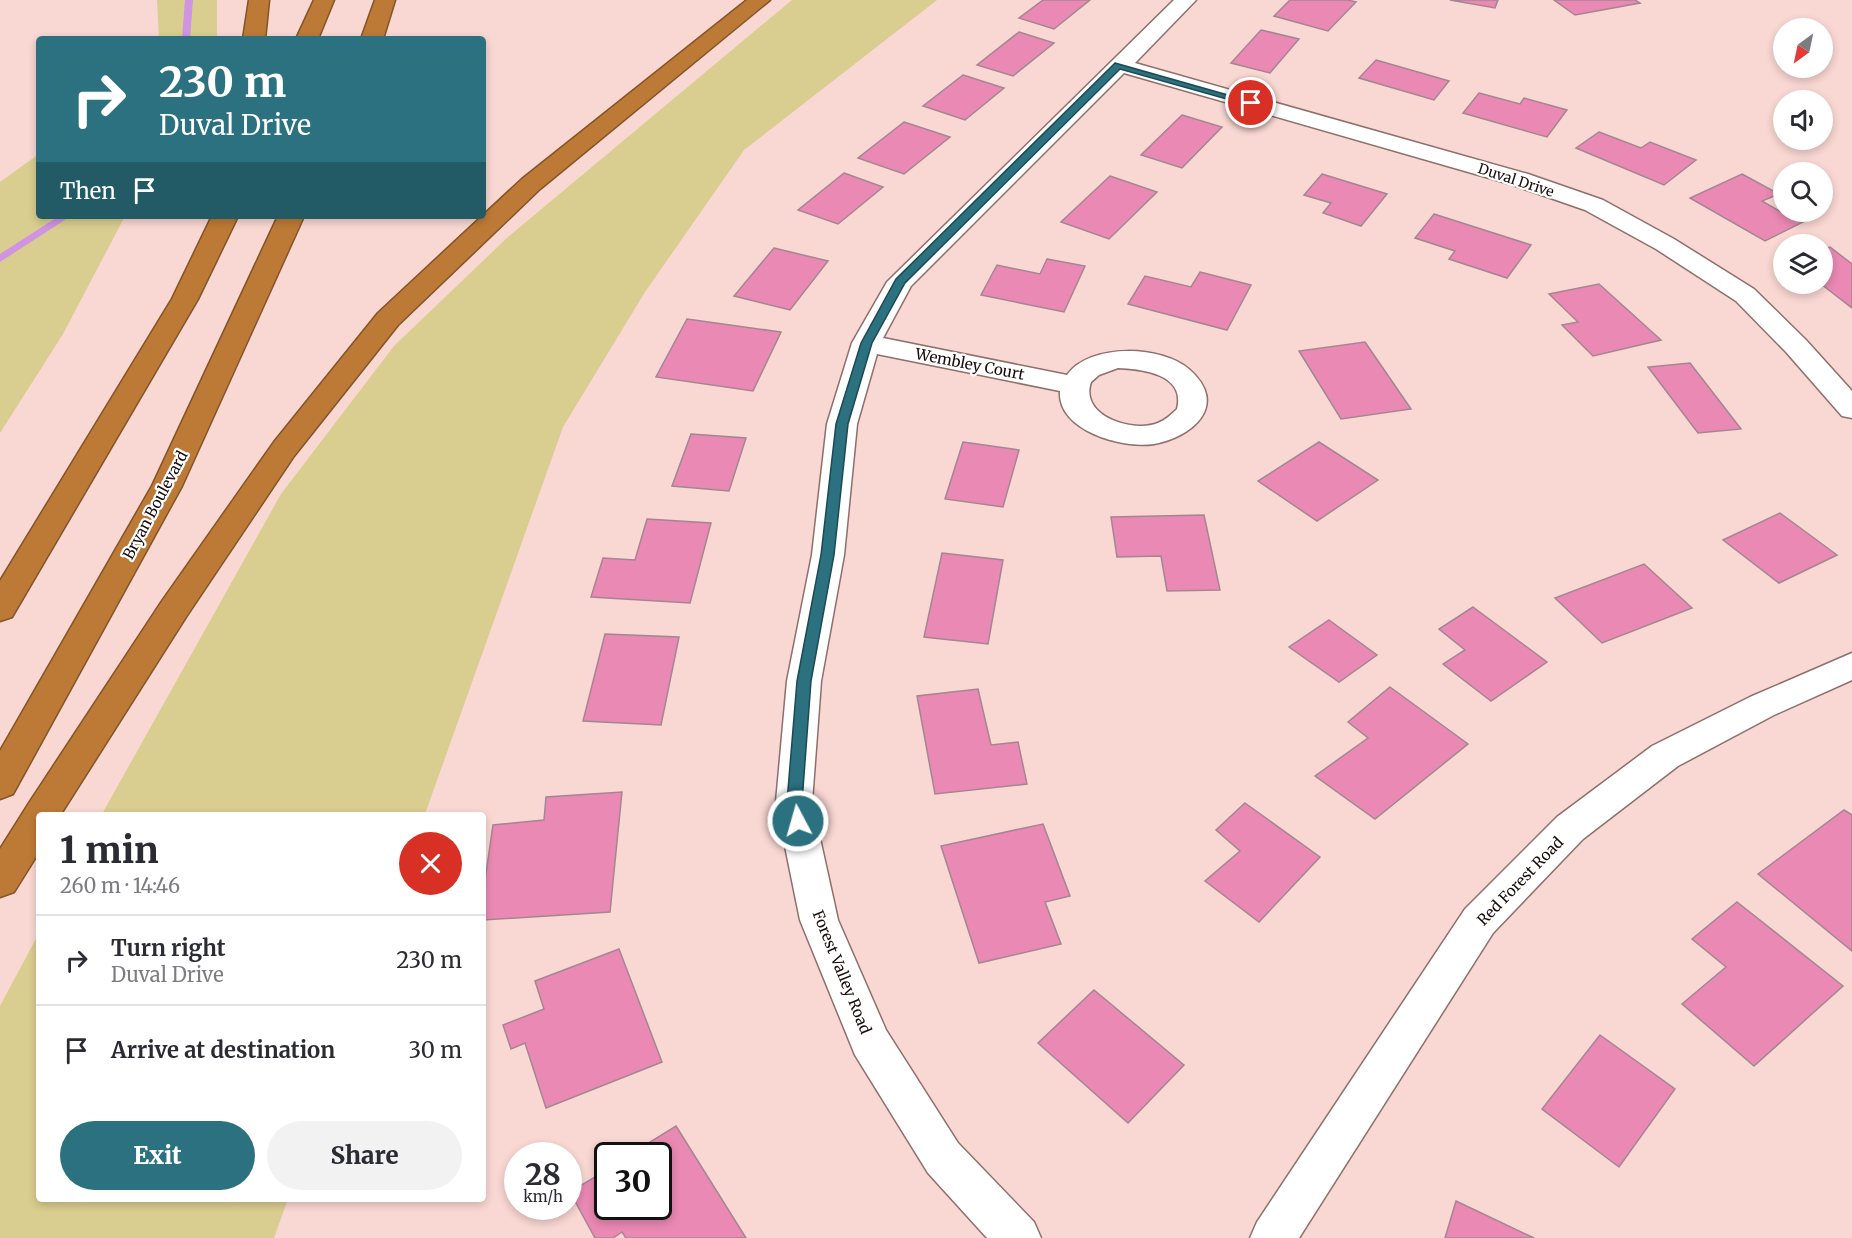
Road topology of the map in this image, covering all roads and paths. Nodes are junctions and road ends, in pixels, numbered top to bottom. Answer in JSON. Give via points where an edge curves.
{"nodes":[{"id":1,"x":259,"y":0,"type":"edge"},
{"id":2,"x":324,"y":0,"type":"edge"},
{"id":3,"x":385,"y":0,"type":"edge"},
{"id":4,"x":760,"y":0,"type":"edge"},
{"id":5,"x":1186,"y":0,"type":"edge"},
{"id":6,"x":254,"y":36,"type":"edge"},
{"id":7,"x":308,"y":36,"type":"edge"},
{"id":8,"x":373,"y":36,"type":"edge"},
{"id":9,"x":1119,"y":65,"type":"junction"},
{"id":10,"x":210,"y":219,"type":"edge"},
{"id":11,"x":224,"y":219,"type":"edge"},
{"id":12,"x":290,"y":219,"type":"edge"},
{"id":13,"x":210,"y":246,"type":"junction"},
{"id":14,"x":866,"y":343,"type":"junction"},
{"id":15,"x":1074,"y":385,"type":"dead end"},
{"id":16,"x":1852,"y":409,"type":"edge"},
{"id":17,"x":0,"y":609,"type":"edge"},
{"id":18,"x":1852,"y":666,"type":"edge"},
{"id":19,"x":0,"y":784,"type":"edge"},
{"id":20,"x":43,"y":812,"type":"edge"},
{"id":21,"x":36,"y":825,"type":"edge"},
{"id":22,"x":0,"y":881,"type":"edge"},
{"id":23,"x":1018,"y":1238,"type":"edge"},
{"id":24,"x":1273,"y":1238,"type":"edge"}],
"edges":[{"from":1,"to":6,"type":"highway"},
{"from":2,"to":7,"type":"highway"},
{"from":3,"to":8,"type":"highway"},
{"from":4,"to":20,"type":"highway","via":[[531,184],[388,319],[284,450],[174,609]]},
{"from":5,"to":9,"type":"street","name":"Forest Valley Road"},
{"from":9,"to":14,"type":"street","name":"Forest Valley Road","via":[[900,282]]},
{"from":9,"to":16,"type":"street","name":"Duval Drive","via":[[1519,179],[1594,205],[1745,295]]},
{"from":10,"to":13,"type":"highway"},
{"from":11,"to":13,"type":"highway"},
{"from":12,"to":19,"type":"highway","name":"Bryan Boulevard","via":[[167,486]]},
{"from":13,"to":17,"type":"highway","via":[[185,298]]},
{"from":14,"to":15,"type":"street","name":"Wembley Court"},
{"from":14,"to":23,"type":"street","name":"Forest Valley Road","via":[[842,424],[828,555],[804,681],[794,802],[819,920],[870,1041],[943,1158]]},
{"from":18,"to":24,"type":"street","name":"Red Forest Road","via":[[1665,756],[1570,828],[1479,921]]},
{"from":21,"to":22,"type":"highway"}]}
